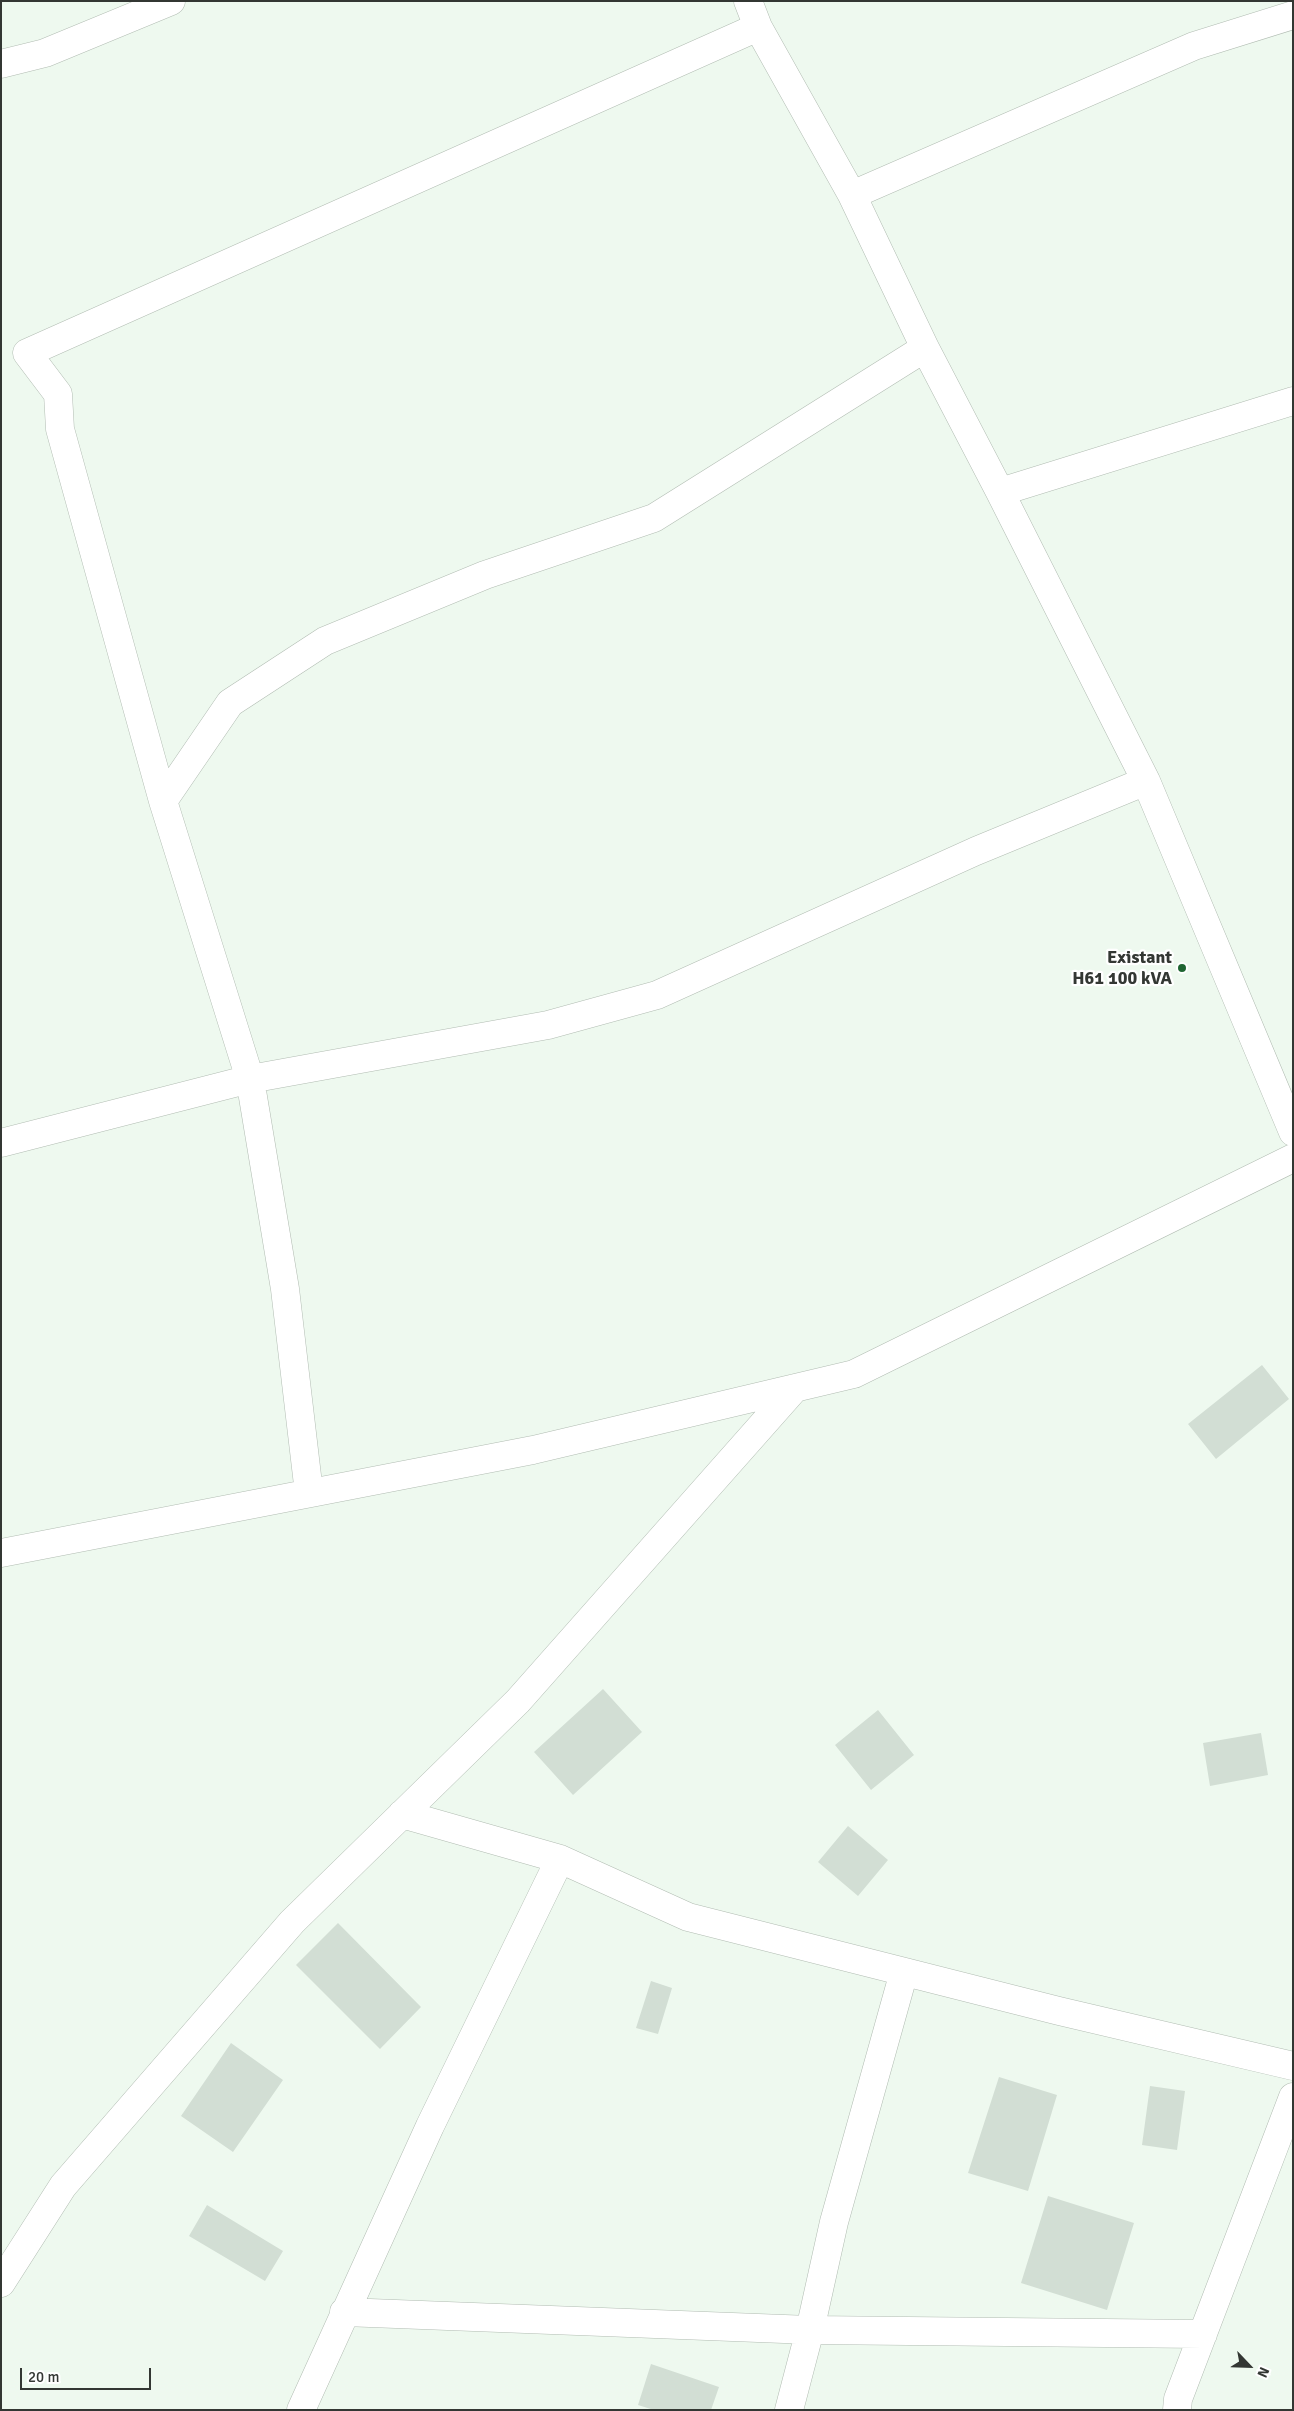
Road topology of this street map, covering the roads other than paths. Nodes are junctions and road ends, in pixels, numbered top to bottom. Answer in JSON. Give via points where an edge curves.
{"nodes":[{"id":1,"x":171,"y":1,"type":"edge"},
{"id":2,"x":748,"y":1,"type":"edge"},
{"id":3,"x":1293,"y":14,"type":"edge"},
{"id":4,"x":758,"y":28,"type":"junction"},
{"id":5,"x":1,"y":64,"type":"edge"},
{"id":6,"x":852,"y":195,"type":"junction"},
{"id":7,"x":925,"y":348,"type":"junction"},
{"id":8,"x":1289,"y":407,"type":"edge"},
{"id":9,"x":1000,"y":492,"type":"junction"},
{"id":10,"x":1146,"y":781,"type":"junction"},
{"id":11,"x":164,"y":801,"type":"junction"},
{"id":12,"x":250,"y":1079,"type":"junction"},
{"id":13,"x":1293,"y":1132,"type":"edge"},
{"id":14,"x":1,"y":1143,"type":"edge"},
{"id":15,"x":1293,"y":1158,"type":"edge"},
{"id":16,"x":795,"y":1388,"type":"junction"},
{"id":17,"x":309,"y":1493,"type":"junction"},
{"id":18,"x":1,"y":1553,"type":"edge"},
{"id":19,"x":402,"y":1814,"type":"junction"},
{"id":20,"x":560,"y":1859,"type":"junction"},
{"id":21,"x":904,"y":1972,"type":"junction"},
{"id":22,"x":1293,"y":2066,"type":"edge"},
{"id":23,"x":1293,"y":2097,"type":"edge"},
{"id":24,"x":1,"y":2283,"type":"edge"},
{"id":25,"x":344,"y":2312,"type":"junction"},
{"id":26,"x":810,"y":2330,"type":"junction"},
{"id":27,"x":1203,"y":2334,"type":"junction"},
{"id":28,"x":301,"y":2410,"type":"edge"},
{"id":29,"x":789,"y":2410,"type":"edge"},
{"id":30,"x":1177,"y":2410,"type":"edge"}],
"edges":[{"from":1,"to":5,"type":"street","via":[[45,53]]},
{"from":2,"to":4,"type":"street"},
{"from":3,"to":6,"type":"street","via":[[1194,46]]},
{"from":4,"to":6,"type":"street"},
{"from":4,"to":11,"type":"street","via":[[27,354],[58,394],[60,429]]},
{"from":6,"to":7,"type":"street"},
{"from":7,"to":9,"type":"street"},
{"from":7,"to":11,"type":"street","via":[[654,518],[485,576],[325,641],[230,703]]},
{"from":8,"to":9,"type":"street"},
{"from":9,"to":10,"type":"street"},
{"from":10,"to":12,"type":"street","via":[[967,855],[658,995],[548,1025]]},
{"from":10,"to":13,"type":"street"},
{"from":11,"to":12,"type":"street"},
{"from":12,"to":14,"type":"street"},
{"from":12,"to":17,"type":"street","via":[[285,1289]]},
{"from":15,"to":16,"type":"street","via":[[854,1374]]},
{"from":16,"to":17,"type":"street","via":[[533,1450]]},
{"from":16,"to":19,"type":"street","via":[[518,1701]]},
{"from":17,"to":18,"type":"street"},
{"from":19,"to":20,"type":"street"},
{"from":19,"to":24,"type":"street","via":[[292,1922],[63,2186]]},
{"from":20,"to":21,"type":"street","via":[[688,1917]]},
{"from":20,"to":25,"type":"street"},
{"from":21,"to":22,"type":"street"},
{"from":21,"to":26,"type":"street","via":[[834,2222]]},
{"from":23,"to":27,"type":"street"},
{"from":25,"to":26,"type":"street"},
{"from":25,"to":28,"type":"street"},
{"from":26,"to":27,"type":"street"},
{"from":26,"to":29,"type":"street"},
{"from":27,"to":30,"type":"street"}]}
